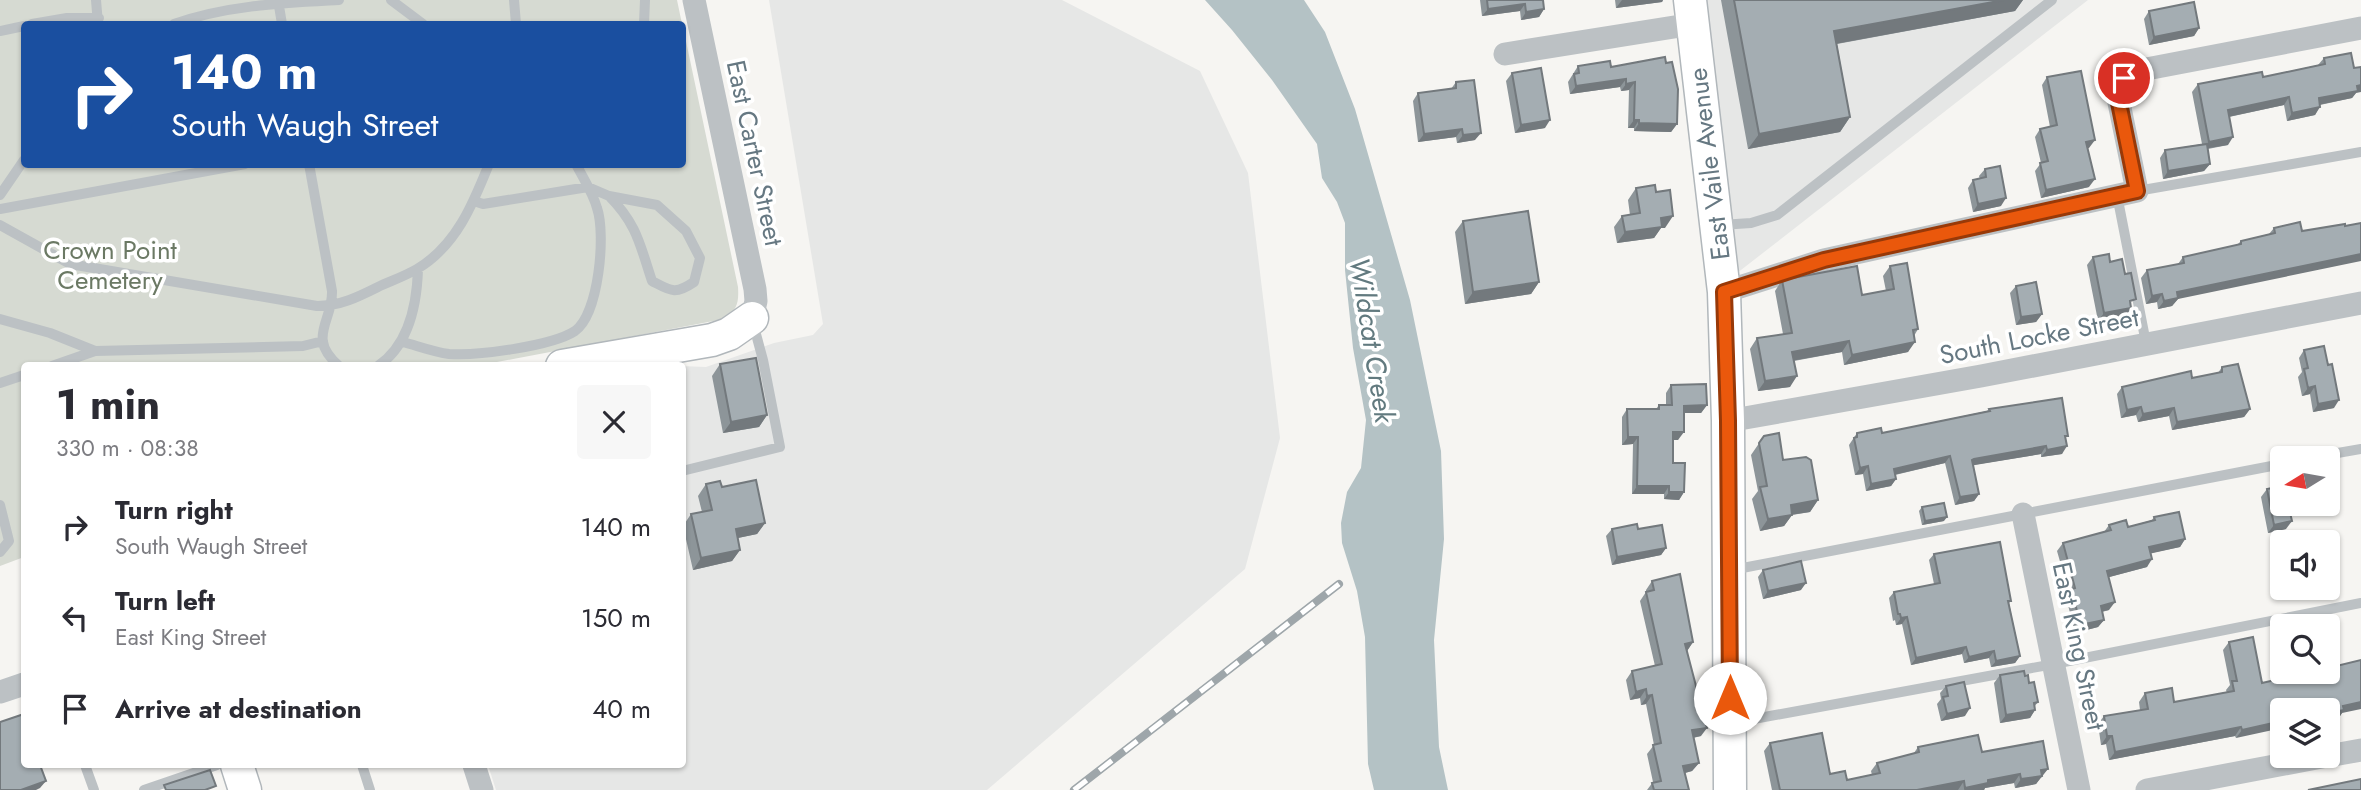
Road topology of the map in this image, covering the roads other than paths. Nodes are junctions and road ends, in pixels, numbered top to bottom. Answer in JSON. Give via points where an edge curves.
{"nodes":[{"id":1,"x":96,"y":0,"type":"edge"},
{"id":2,"x":340,"y":0,"type":"edge"},
{"id":3,"x":391,"y":0,"type":"edge"},
{"id":4,"x":514,"y":0,"type":"edge"},
{"id":5,"x":645,"y":0,"type":"edge"},
{"id":6,"x":694,"y":0,"type":"edge"},
{"id":7,"x":2052,"y":0,"type":"edge"},
{"id":8,"x":278,"y":2,"type":"edge"},
{"id":9,"x":1692,"y":12,"type":"edge"},
{"id":10,"x":49,"y":21,"type":"edge"},
{"id":11,"x":99,"y":21,"type":"edge"},
{"id":12,"x":185,"y":21,"type":"edge"},
{"id":13,"x":281,"y":21,"type":"edge"},
{"id":14,"x":419,"y":21,"type":"edge"},
{"id":15,"x":516,"y":21,"type":"edge"},
{"id":16,"x":644,"y":21,"type":"edge"},
{"id":17,"x":21,"y":27,"type":"edge"},
{"id":18,"x":2361,"y":28,"type":"edge"},
{"id":19,"x":0,"y":31,"type":"edge"},
{"id":20,"x":1505,"y":54,"type":"dead end"},
{"id":21,"x":2361,"y":152,"type":"edge"},
{"id":22,"x":21,"y":164,"type":"edge"},
{"id":23,"x":223,"y":168,"type":"edge"},
{"id":24,"x":310,"y":168,"type":"edge"},
{"id":25,"x":487,"y":168,"type":"edge"},
{"id":26,"x":578,"y":168,"type":"edge"},
{"id":27,"x":588,"y":187,"type":"junction"},
{"id":28,"x":2127,"y":193,"type":"junction"},
{"id":29,"x":0,"y":195,"type":"edge"},
{"id":30,"x":609,"y":196,"type":"junction"},
{"id":31,"x":474,"y":201,"type":"junction"},
{"id":32,"x":0,"y":209,"type":"edge"},
{"id":33,"x":0,"y":225,"type":"edge"},
{"id":34,"x":1717,"y":225,"type":"junction"},
{"id":35,"x":418,"y":269,"type":"junction"},
{"id":36,"x":1724,"y":292,"type":"junction"},
{"id":37,"x":2361,"y":303,"type":"edge"},
{"id":38,"x":332,"y":306,"type":"junction"},
{"id":39,"x":752,"y":318,"type":"junction"},
{"id":40,"x":0,"y":319,"type":"edge"},
{"id":41,"x":323,"y":341,"type":"junction"},
{"id":42,"x":402,"y":342,"type":"junction"},
{"id":43,"x":2146,"y":344,"type":"junction"},
{"id":44,"x":95,"y":351,"type":"junction"},
{"id":45,"x":63,"y":362,"type":"edge"},
{"id":46,"x":336,"y":362,"type":"edge"},
{"id":47,"x":382,"y":362,"type":"edge"},
{"id":48,"x":585,"y":362,"type":"edge"},
{"id":49,"x":21,"y":376,"type":"edge"},
{"id":50,"x":0,"y":383,"type":"edge"},
{"id":51,"x":1728,"y":421,"type":"junction"},
{"id":52,"x":2361,"y":449,"type":"edge"},
{"id":53,"x":2340,"y":453,"type":"edge"},
{"id":54,"x":2270,"y":466,"type":"edge"},
{"id":55,"x":686,"y":470,"type":"edge"},
{"id":56,"x":0,"y":505,"type":"edge"},
{"id":57,"x":2023,"y":514,"type":"junction"},
{"id":58,"x":0,"y":552,"type":"edge"},
{"id":59,"x":1729,"y":571,"type":"junction"},
{"id":60,"x":2361,"y":603,"type":"edge"},
{"id":61,"x":2054,"y":664,"type":"junction"},
{"id":62,"x":21,"y":685,"type":"edge"},
{"id":63,"x":0,"y":692,"type":"edge"},
{"id":64,"x":1730,"y":724,"type":"junction"},
{"id":65,"x":2361,"y":750,"type":"edge"},
{"id":66,"x":2340,"y":754,"type":"edge"},
{"id":67,"x":2270,"y":767,"type":"edge"},
{"id":68,"x":86,"y":768,"type":"edge"},
{"id":69,"x":208,"y":768,"type":"edge"},
{"id":70,"x":238,"y":768,"type":"edge"},
{"id":71,"x":363,"y":768,"type":"edge"},
{"id":72,"x":475,"y":768,"type":"edge"},
{"id":73,"x":94,"y":790,"type":"edge"},
{"id":74,"x":144,"y":790,"type":"edge"},
{"id":75,"x":245,"y":790,"type":"edge"},
{"id":76,"x":370,"y":790,"type":"edge"},
{"id":77,"x":482,"y":790,"type":"edge"},
{"id":78,"x":1730,"y":790,"type":"edge"},
{"id":79,"x":2079,"y":790,"type":"edge"},
{"id":80,"x":2147,"y":790,"type":"edge"}],
"edges":[{"from":1,"to":11,"type":"lane"},
{"from":2,"to":8,"type":"lane"},
{"from":3,"to":14,"type":"lane"},
{"from":4,"to":15,"type":"lane"},
{"from":5,"to":16,"type":"lane"},
{"from":6,"to":39,"type":"street","name":"East Carter Street","via":[[755,289]]},
{"from":7,"to":34,"type":"lane","via":[[1777,215],[1751,223]]},
{"from":8,"to":12,"type":"lane"},
{"from":8,"to":13,"type":"lane"},
{"from":9,"to":20,"type":"street"},
{"from":9,"to":34,"type":"street","name":"East Vaile Avenue"},
{"from":10,"to":11,"type":"lane"},
{"from":17,"to":19,"type":"lane"},
{"from":18,"to":28,"type":"street","via":[[2136,71],[2124,78],[2118,98]]},
{"from":21,"to":28,"type":"lane"},
{"from":22,"to":29,"type":"lane"},
{"from":23,"to":32,"type":"lane"},
{"from":24,"to":38,"type":"lane"},
{"from":25,"to":31,"type":"lane"},
{"from":26,"to":27,"type":"lane"},
{"from":27,"to":30,"type":"lane"},
{"from":27,"to":31,"type":"lane","via":[[483,204]]},
{"from":27,"to":42,"type":"lane","via":[[598,209],[601,242],[592,308],[578,330],[556,340],[474,355]]},
{"from":28,"to":36,"type":"street","via":[[1824,260]]},
{"from":28,"to":43,"type":"lane"},
{"from":30,"to":30,"type":"lane","via":[[657,205],[686,231],[700,258],[694,282],[671,291],[652,281],[636,233]]},
{"from":31,"to":35,"type":"lane","via":[[457,232]]},
{"from":33,"to":38,"type":"lane","via":[[70,264]]},
{"from":34,"to":36,"type":"street","name":"East Vaile Avenue"},
{"from":35,"to":38,"type":"lane"},
{"from":35,"to":42,"type":"lane","via":[[417,292]]},
{"from":36,"to":51,"type":"street","name":"East Vaile Avenue"},
{"from":37,"to":43,"type":"street","name":"South Locke Street"},
{"from":38,"to":41,"type":"lane","via":[[325,319]]},
{"from":39,"to":48,"type":"street","via":[[712,340]]},
{"from":39,"to":55,"type":"lane","via":[[780,447]]},
{"from":40,"to":44,"type":"lane"},
{"from":41,"to":44,"type":"lane","via":[[303,346]]},
{"from":41,"to":46,"type":"lane"},
{"from":42,"to":47,"type":"lane"},
{"from":43,"to":51,"type":"street","name":"South Locke Street"},
{"from":44,"to":45,"type":"lane"},
{"from":49,"to":50,"type":"lane"},
{"from":51,"to":59,"type":"street","name":"East Vaile Avenue"},
{"from":52,"to":53,"type":"lane"},
{"from":54,"to":57,"type":"lane"},
{"from":56,"to":58,"type":"lane","via":[[9,541]]},
{"from":57,"to":59,"type":"lane"},
{"from":57,"to":61,"type":"street","name":"East King Street"},
{"from":59,"to":64,"type":"street","name":"East Vaile Avenue"},
{"from":60,"to":61,"type":"lane"},
{"from":61,"to":64,"type":"lane"},
{"from":61,"to":79,"type":"street","name":"East King Street"},
{"from":62,"to":63,"type":"street"},
{"from":64,"to":78,"type":"street","name":"East Vaile Avenue"},
{"from":65,"to":66,"type":"street"},
{"from":67,"to":80,"type":"street"},
{"from":68,"to":73,"type":"lane"},
{"from":69,"to":74,"type":"lane"},
{"from":70,"to":75,"type":"street"},
{"from":71,"to":76,"type":"lane"},
{"from":72,"to":77,"type":"street"}]}
